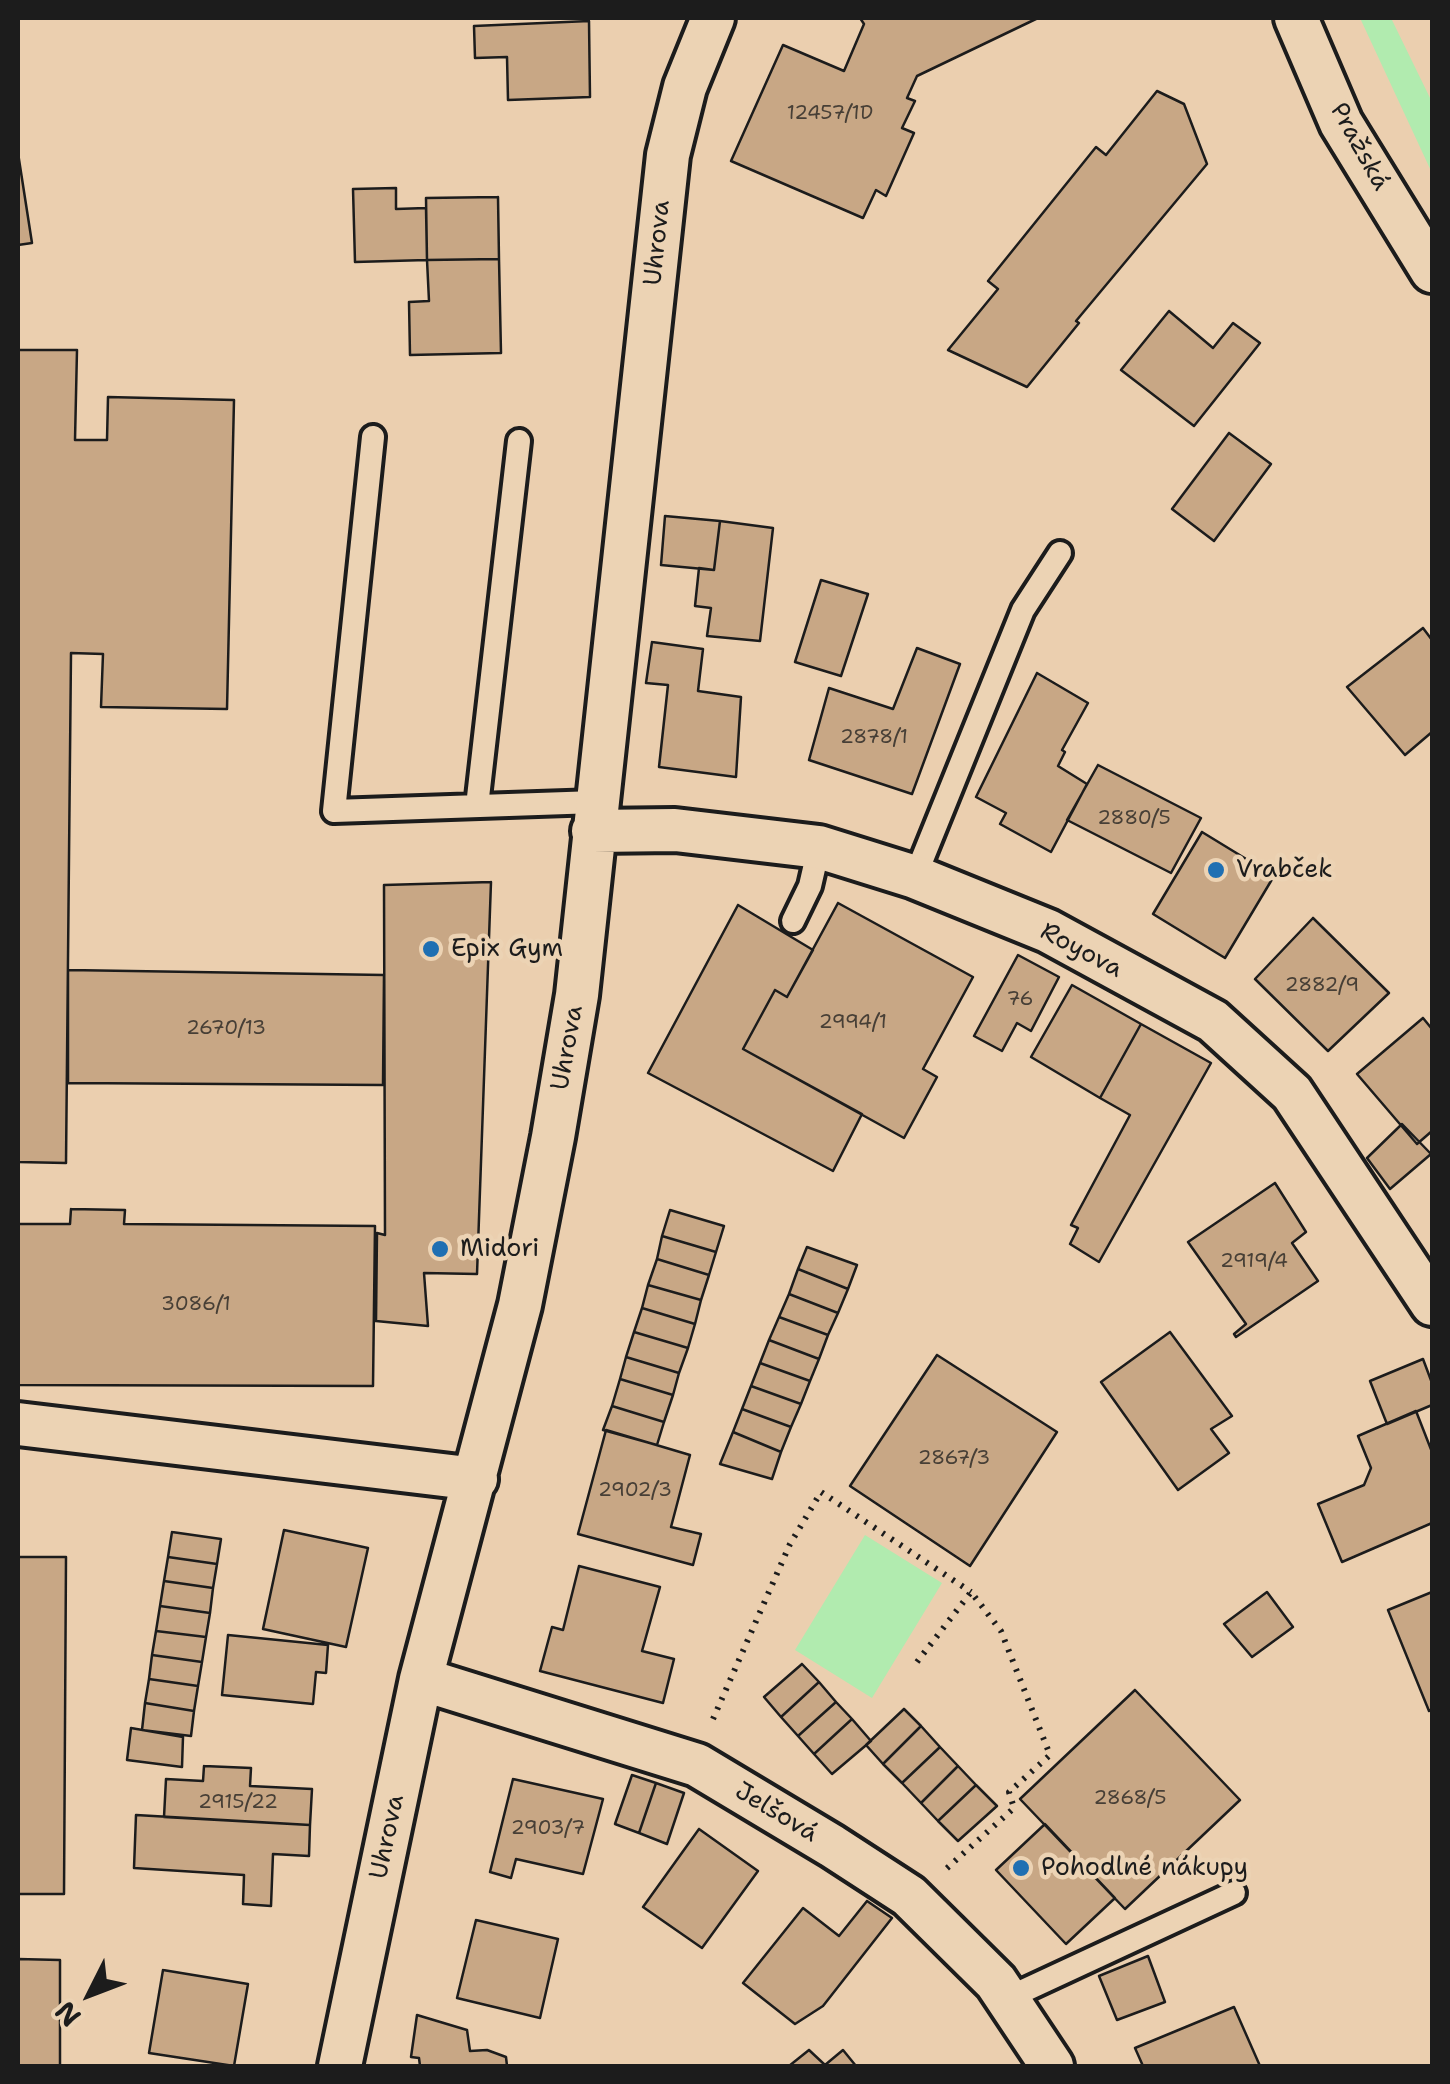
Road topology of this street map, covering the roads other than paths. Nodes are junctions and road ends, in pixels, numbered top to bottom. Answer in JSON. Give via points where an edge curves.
{"nodes":[{"id":1,"x":713,"y":18,"type":"edge"},
{"id":2,"x":1296,"y":18,"type":"edge"},
{"id":3,"x":1432,"y":271,"type":"edge"},
{"id":4,"x":373,"y":437,"type":"dead end"},
{"id":5,"x":519,"y":441,"type":"dead end"},
{"id":6,"x":1060,"y":553,"type":"dead end"},
{"id":7,"x":477,"y":806,"type":"junction"},
{"id":8,"x":594,"y":817,"type":"junction"},
{"id":9,"x":819,"y":847,"type":"junction"},
{"id":10,"x":915,"y":877,"type":"junction"},
{"id":11,"x":793,"y":921,"type":"dead end"},
{"id":12,"x":1432,"y":1304,"type":"edge"},
{"id":13,"x":18,"y":1424,"type":"edge"},
{"id":14,"x":476,"y":1479,"type":"junction"},
{"id":15,"x":421,"y":1680,"type":"junction"},
{"id":16,"x":1234,"y":1893,"type":"dead end"},
{"id":17,"x":1008,"y":1998,"type":"junction"},
{"id":18,"x":340,"y":2066,"type":"edge"},
{"id":19,"x":1052,"y":2066,"type":"edge"}],
"edges":[{"from":1,"to":8,"type":"street","name":"Uhrova","via":[[668,154]]},
{"from":2,"to":3,"type":"street","name":"Pražská","via":[[1341,123]]},
{"from":4,"to":7,"type":"lane","via":[[334,811]]},
{"from":5,"to":7,"type":"lane"},
{"from":6,"to":10,"type":"lane","via":[[1024,610]]},
{"from":7,"to":8,"type":"lane"},
{"from":8,"to":9,"type":"street","name":"Royova"},
{"from":8,"to":14,"type":"street","name":"Uhrova","via":[[577,995],[553,1137]]},
{"from":9,"to":10,"type":"street","name":"Royova"},
{"from":9,"to":11,"type":"lane"},
{"from":10,"to":12,"type":"street","name":"Royova","via":[[1048,932],[1212,1022],[1292,1093]]},
{"from":13,"to":14,"type":"street"},
{"from":14,"to":15,"type":"street","name":"Uhrova"},
{"from":15,"to":17,"type":"street","name":"Jelšová","via":[[696,1765],[909,1896]]},
{"from":15,"to":18,"type":"street","name":"Uhrova"},
{"from":16,"to":17,"type":"lane"},
{"from":17,"to":19,"type":"street","name":"Jelšová"}]}
